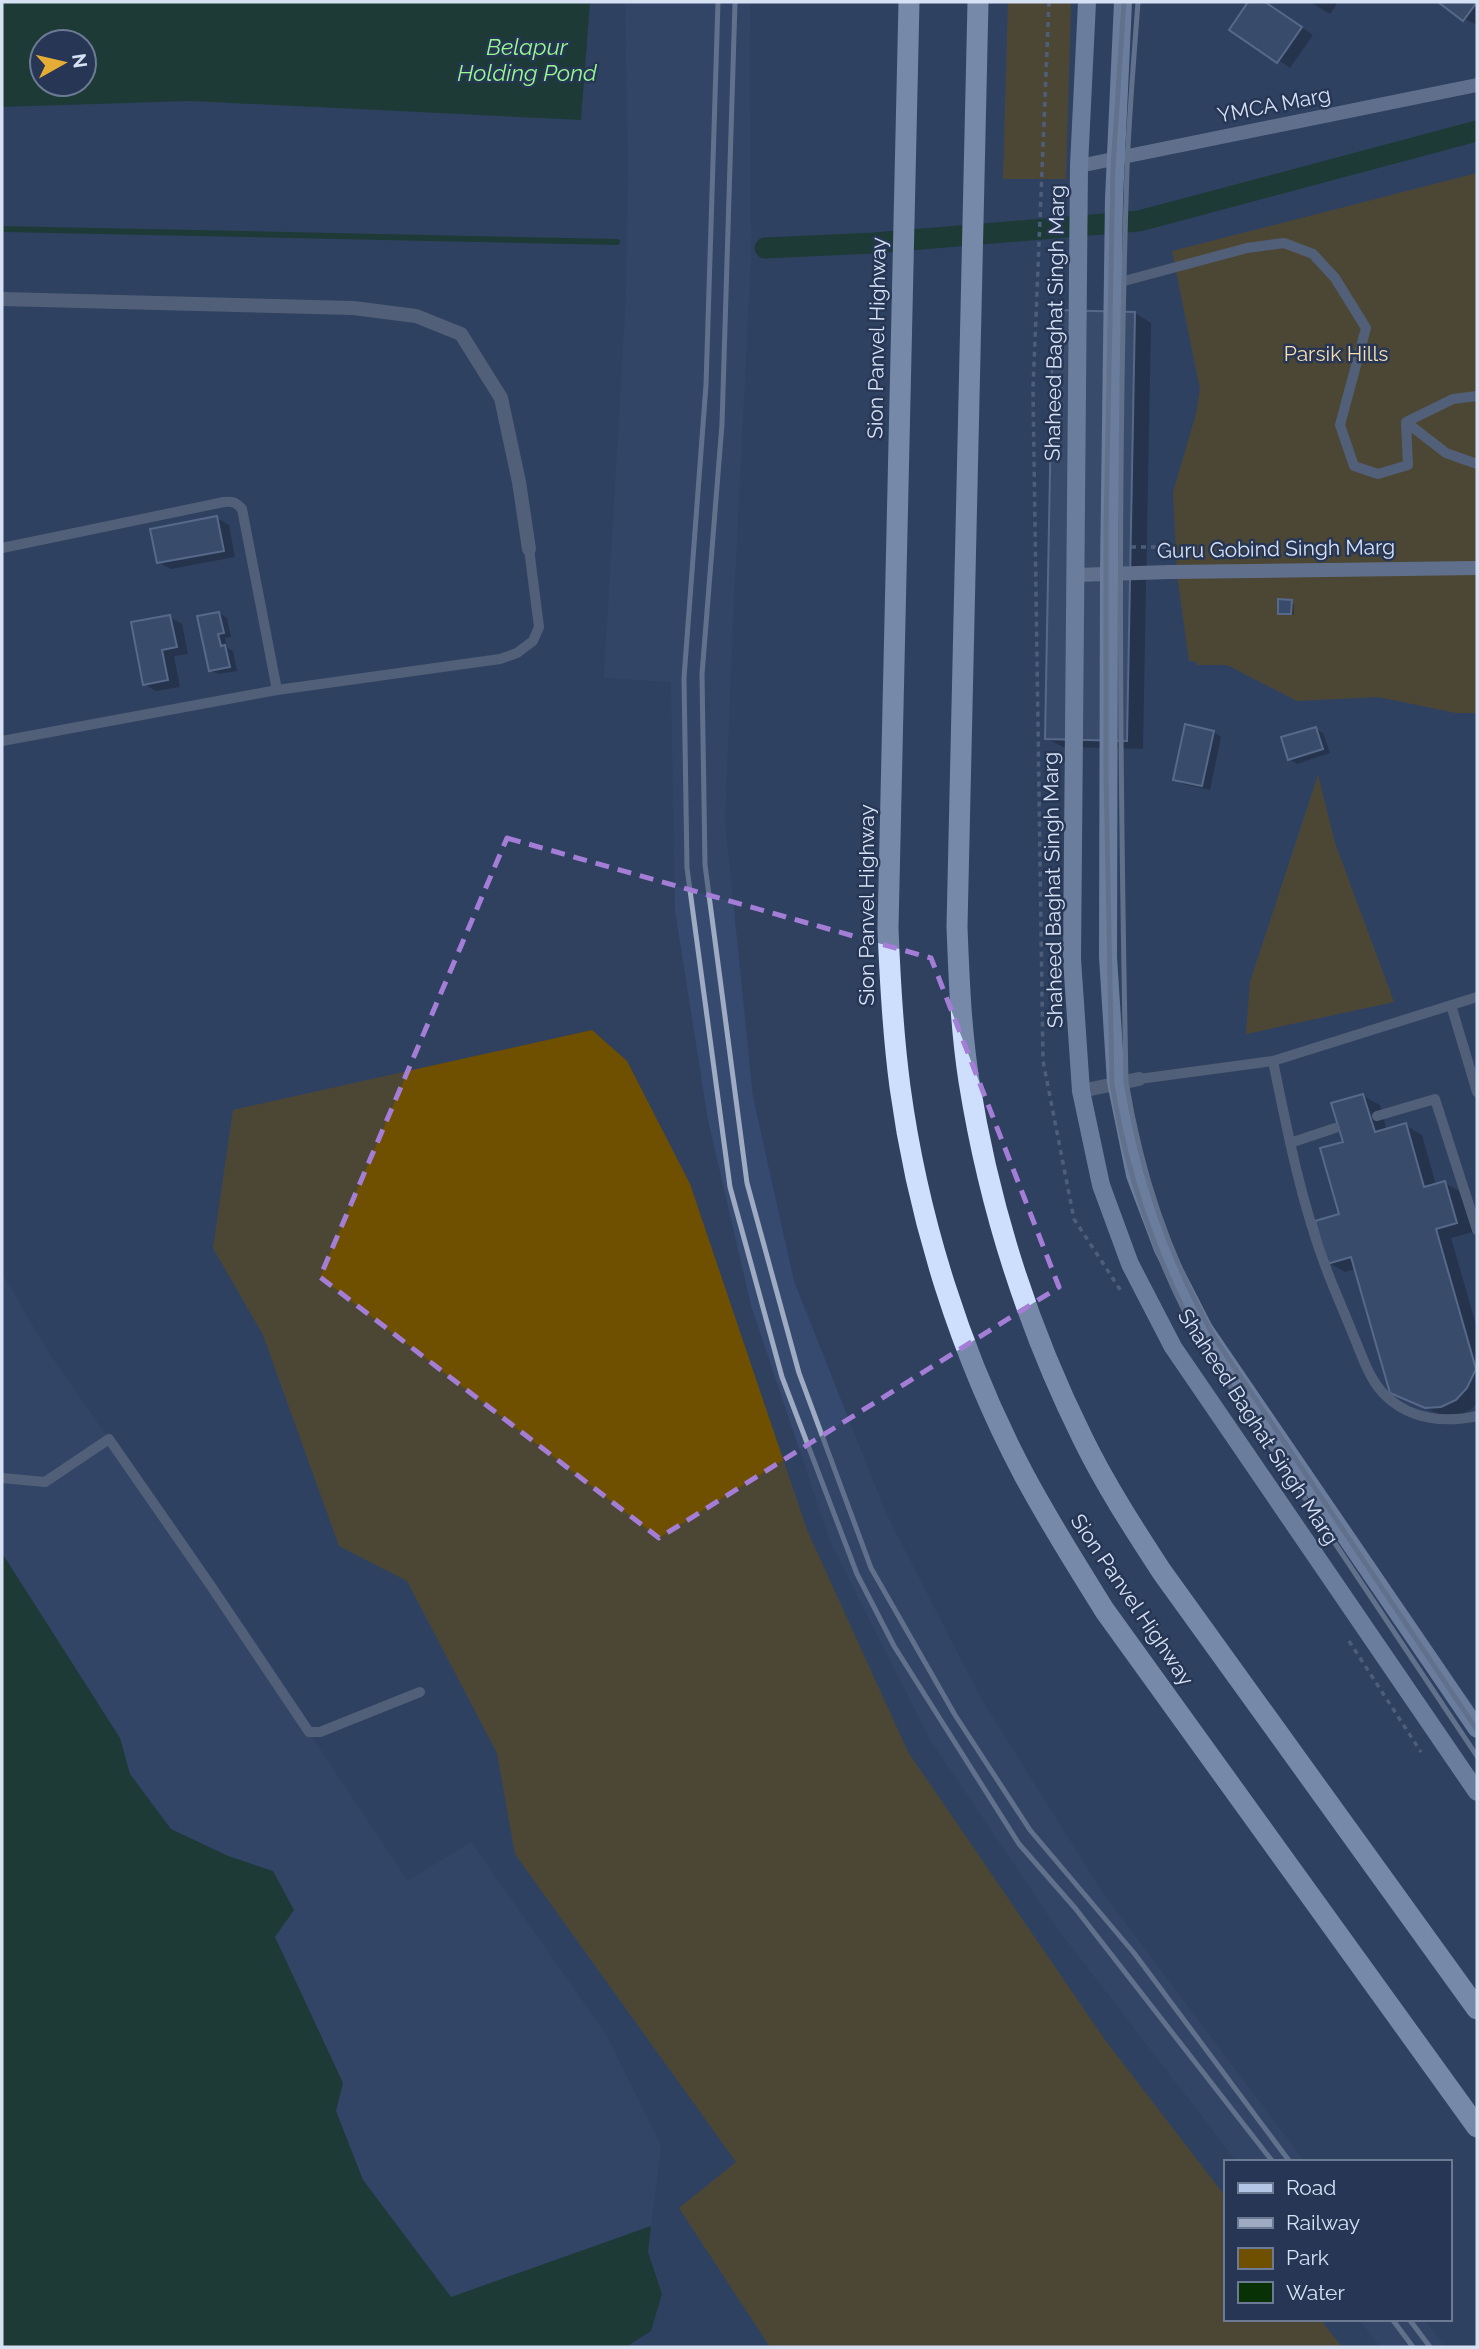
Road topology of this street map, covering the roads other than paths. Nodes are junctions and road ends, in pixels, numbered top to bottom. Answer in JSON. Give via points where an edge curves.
{"nodes":[{"id":1,"x":909,"y":2,"type":"edge"},
{"id":2,"x":978,"y":2,"type":"edge"},
{"id":3,"x":1087,"y":2,"type":"edge"},
{"id":4,"x":1124,"y":2,"type":"edge"},
{"id":5,"x":1477,"y":85,"type":"edge"},
{"id":6,"x":1116,"y":158,"type":"junction"},
{"id":7,"x":1079,"y":166,"type":"junction"},
{"id":8,"x":1113,"y":279,"type":"junction"},
{"id":9,"x":2,"y":299,"type":"edge"},
{"id":10,"x":1477,"y":396,"type":"edge"},
{"id":11,"x":1406,"y":422,"type":"junction"},
{"id":12,"x":1477,"y":464,"type":"edge"},
{"id":13,"x":2,"y":548,"type":"edge"},
{"id":14,"x":529,"y":549,"type":"joint"},
{"id":15,"x":1477,"y":568,"type":"edge"},
{"id":16,"x":1109,"y":573,"type":"junction"},
{"id":17,"x":1075,"y":575,"type":"junction"},
{"id":18,"x":277,"y":690,"type":"junction"},
{"id":19,"x":2,"y":741,"type":"edge"},
{"id":20,"x":1477,"y":997,"type":"edge"},
{"id":21,"x":1451,"y":1005,"type":"junction"},
{"id":22,"x":1273,"y":1061,"type":"junction"},
{"id":23,"x":1139,"y":1079,"type":"joint"},
{"id":24,"x":1116,"y":1082,"type":"junction"},
{"id":25,"x":1081,"y":1091,"type":"junction"},
{"id":26,"x":1477,"y":1092,"type":"edge"},
{"id":27,"x":1377,"y":1116,"type":"dead end"},
{"id":28,"x":1335,"y":1128,"type":"dead end"},
{"id":29,"x":1290,"y":1143,"type":"junction"},
{"id":30,"x":1477,"y":1230,"type":"edge"},
{"id":31,"x":1477,"y":1416,"type":"edge"},
{"id":32,"x":2,"y":1478,"type":"edge"},
{"id":33,"x":420,"y":1692,"type":"dead end"},
{"id":34,"x":1477,"y":1729,"type":"edge"},
{"id":35,"x":1477,"y":1792,"type":"edge"},
{"id":36,"x":1477,"y":2009,"type":"edge"},
{"id":37,"x":1477,"y":2127,"type":"edge"}],
"edges":[{"from":1,"to":37,"type":"highway","name":"Sion Panvel Highway","via":[[888,928],[901,1089],[934,1247],[988,1400],[1062,1544],[1105,1611]]},
{"from":2,"to":36,"type":"highway","name":"Sion Panvel Highway","via":[[957,928],[969,1080],[1000,1228],[1052,1372],[1121,1508],[1162,1572]]},
{"from":3,"to":7,"type":"main road","name":"Shaheed Baghat Singh Marg"},
{"from":4,"to":6,"type":"main road","name":"Shaheed Baghat Singh Marg"},
{"from":5,"to":6,"type":"main road","name":"YMCA Marg"},
{"from":6,"to":7,"type":"main road","name":"YMCA Marg"},
{"from":6,"to":8,"type":"main road","name":"Shaheed Baghat Singh Marg"},
{"from":7,"to":17,"type":"main road","name":"Shaheed Baghat Singh Marg"},
{"from":8,"to":11,"type":"lane","via":[[1284,243],[1313,254],[1335,278],[1366,328],[1340,425],[1354,466],[1378,474],[1408,465]]},
{"from":8,"to":16,"type":"main road","name":"Shaheed Baghat Singh Marg"},
{"from":9,"to":14,"type":"street","via":[[353,308],[416,316],[461,334],[500,398]]},
{"from":10,"to":11,"type":"lane","via":[[1453,399]]},
{"from":11,"to":12,"type":"lane","via":[[1446,453]]},
{"from":13,"to":18,"type":"lane","via":[[224,502],[237,504],[242,509]]},
{"from":14,"to":18,"type":"lane","via":[[539,627],[533,641],[517,653]]},
{"from":15,"to":16,"type":"main road","name":"Guru Gobind Singh Marg"},
{"from":16,"to":17,"type":"main road","name":"Guru Gobind Singh Marg"},
{"from":16,"to":24,"type":"main road","name":"Shaheed Baghat Singh Marg","via":[[1108,957]]},
{"from":17,"to":25,"type":"main road","name":"Shaheed Baghat Singh Marg","via":[[1072,958]]},
{"from":18,"to":19,"type":"lane"},
{"from":20,"to":21,"type":"lane"},
{"from":21,"to":22,"type":"lane"},
{"from":21,"to":26,"type":"lane"},
{"from":22,"to":23,"type":"lane"},
{"from":22,"to":29,"type":"lane"},
{"from":23,"to":24,"type":"street"},
{"from":24,"to":25,"type":"street"},
{"from":24,"to":34,"type":"main road","name":"Shaheed Baghat Singh Marg","via":[[1135,1175],[1163,1249],[1204,1329]]},
{"from":25,"to":35,"type":"main road","name":"Shaheed Baghat Singh Marg","via":[[1101,1185],[1130,1264],[1173,1348]]},
{"from":27,"to":30,"type":"lane","via":[[1435,1099]]},
{"from":28,"to":29,"type":"lane"},
{"from":29,"to":31,"type":"lane","via":[[1325,1266],[1372,1381],[1406,1411],[1432,1419]]},
{"from":32,"to":33,"type":"lane","via":[[45,1482],[109,1438],[309,1732],[320,1732]]}]}
